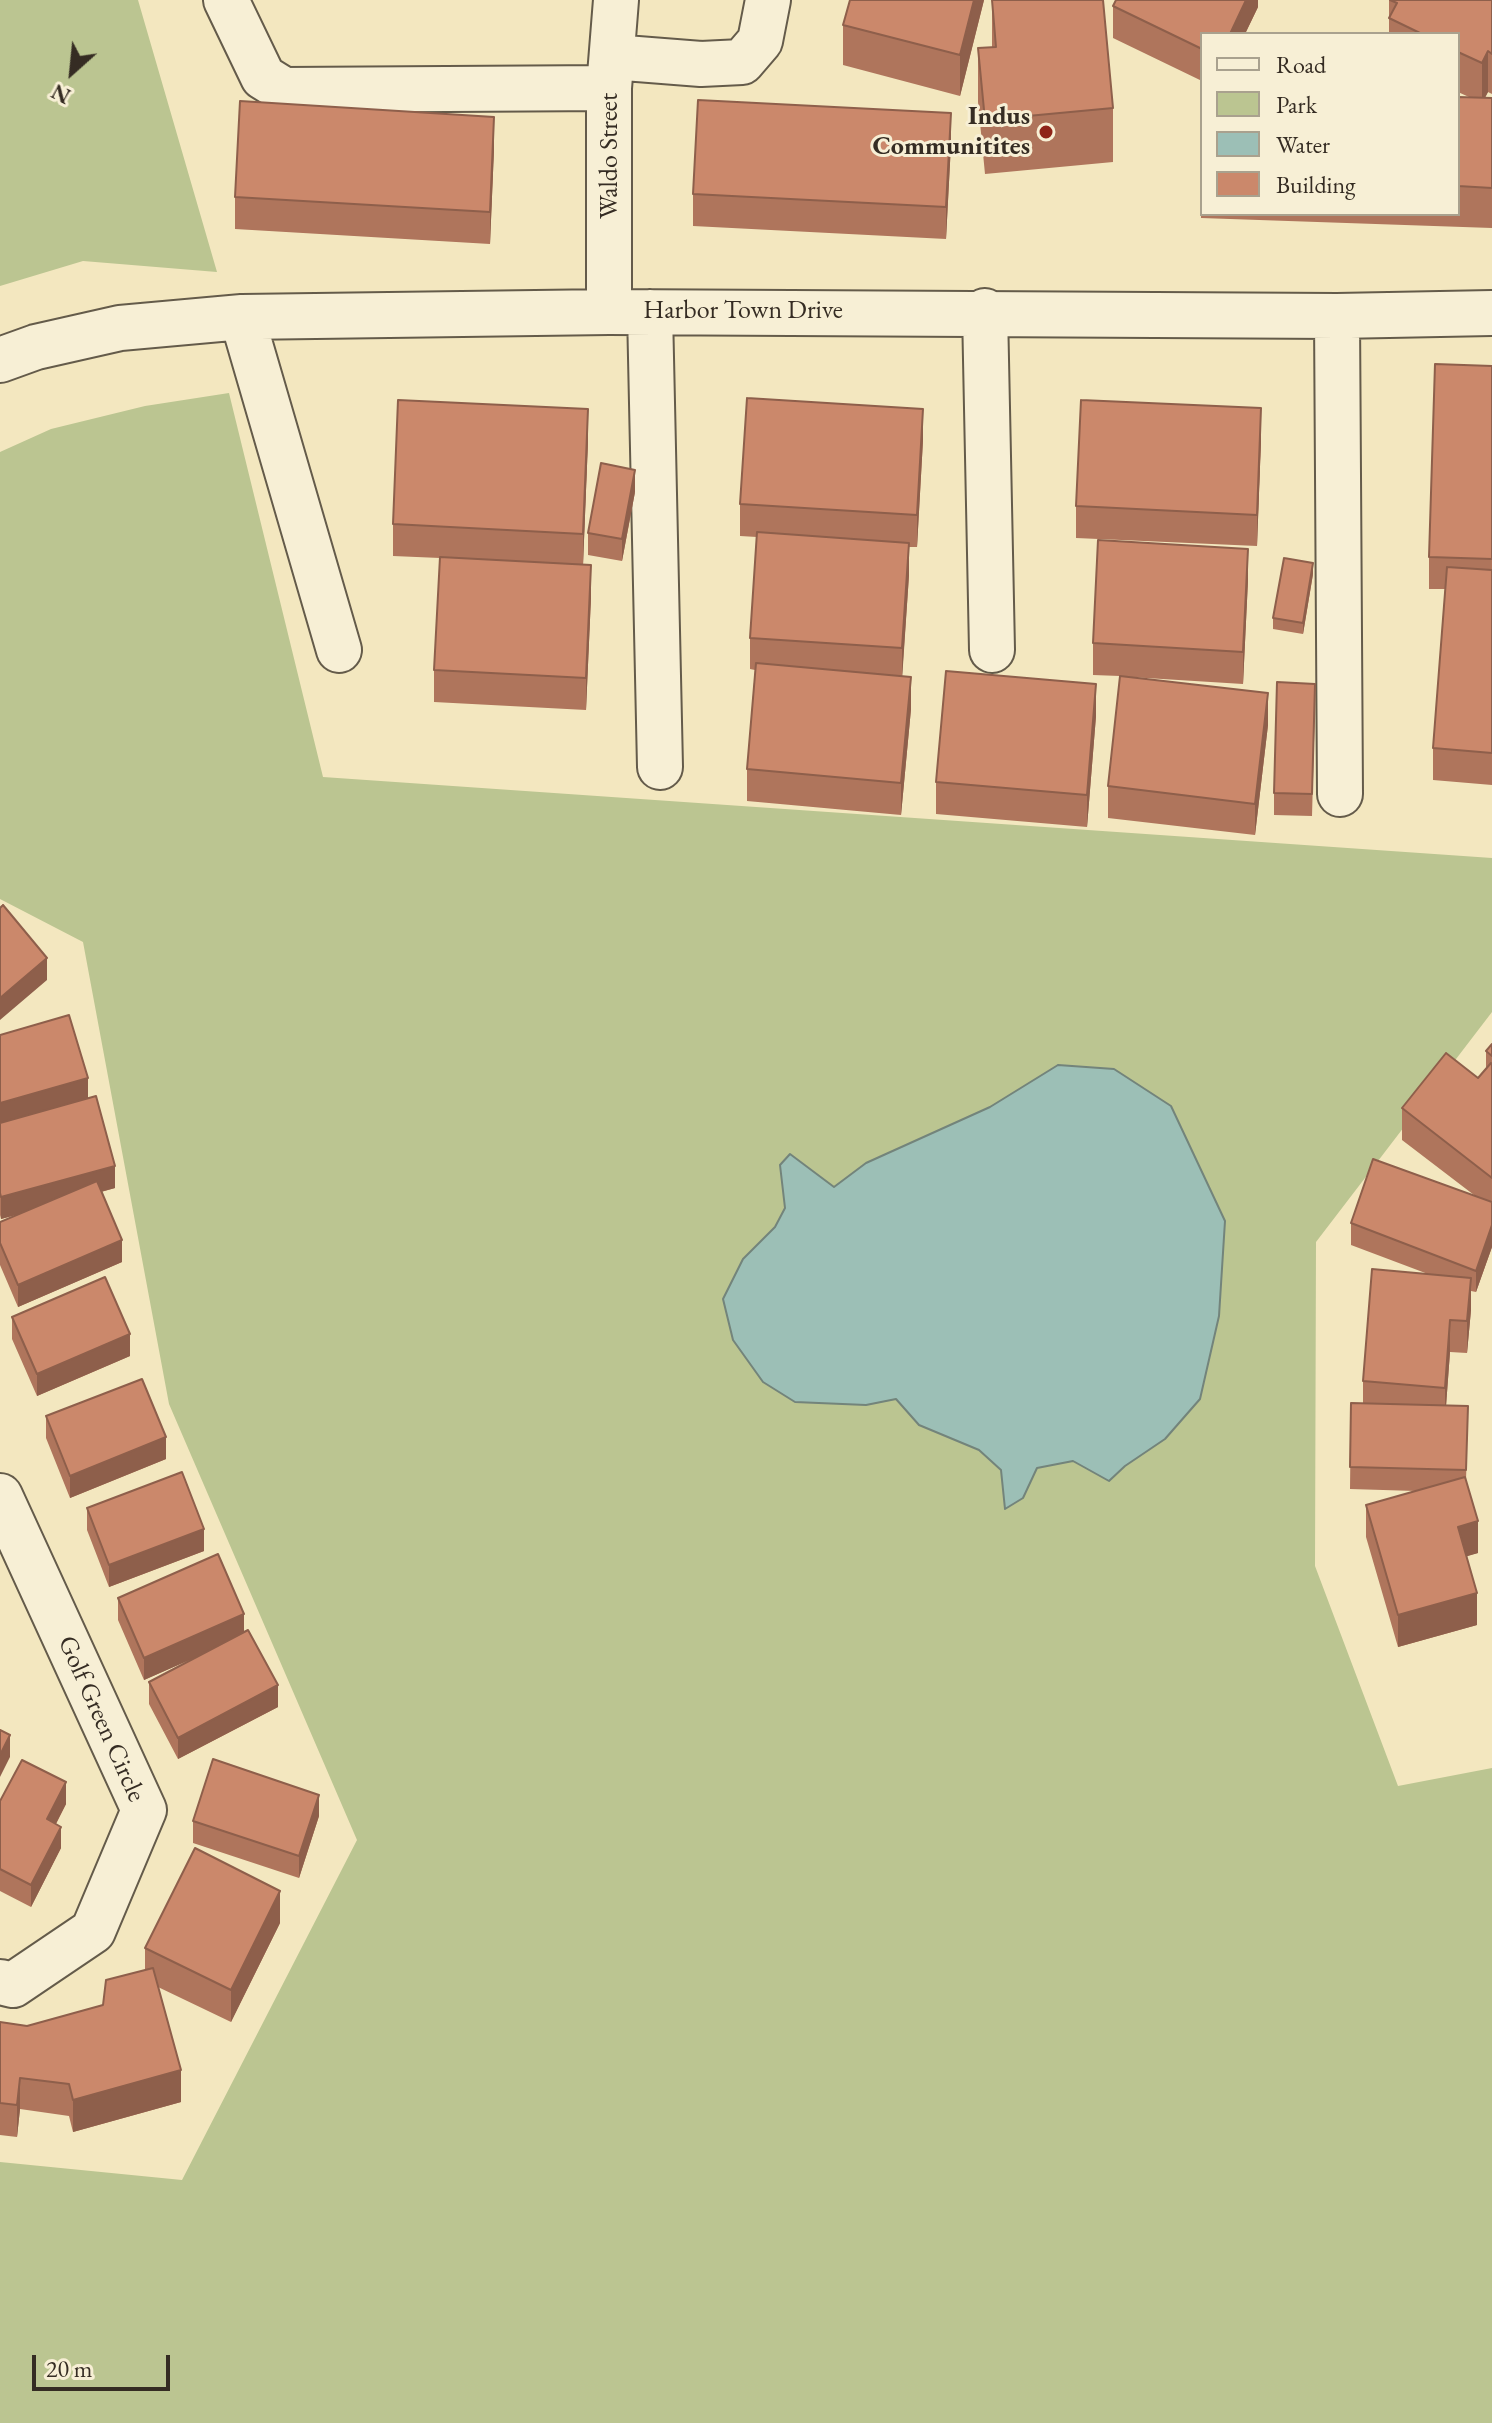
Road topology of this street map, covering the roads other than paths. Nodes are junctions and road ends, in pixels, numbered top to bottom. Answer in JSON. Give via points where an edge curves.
{"nodes":[{"id":1,"x":226,"y":0,"type":"edge"},
{"id":2,"x":616,"y":0,"type":"edge"},
{"id":3,"x":768,"y":0,"type":"edge"},
{"id":4,"x":610,"y":72,"type":"junction"},
{"id":5,"x":985,"y":311,"type":"junction"},
{"id":6,"x":629,"y":312,"type":"junction"},
{"id":7,"x":1492,"y":313,"type":"edge"},
{"id":8,"x":1337,"y":316,"type":"junction"},
{"id":9,"x":242,"y":317,"type":"junction"},
{"id":10,"x":0,"y":360,"type":"edge"},
{"id":11,"x":339,"y":650,"type":"dead end"},
{"id":12,"x":992,"y":650,"type":"dead end"},
{"id":13,"x":660,"y":767,"type":"dead end"},
{"id":14,"x":1340,"y":794,"type":"dead end"},
{"id":15,"x":0,"y":1496,"type":"edge"},
{"id":16,"x":0,"y":1982,"type":"edge"}],
"edges":[{"from":1,"to":4,"type":"street","via":[[263,77],[284,90]]},
{"from":2,"to":4,"type":"street","name":"Waldo Street"},
{"from":3,"to":4,"type":"street","via":[[760,41],[742,62]]},
{"from":4,"to":6,"type":"street","name":"Waldo Street"},
{"from":5,"to":6,"type":"street","name":"Harbor Town Drive"},
{"from":5,"to":8,"type":"street","name":"Harbor Town Drive"},
{"from":5,"to":12,"type":"street"},
{"from":6,"to":9,"type":"street","name":"Harbor Town Drive"},
{"from":6,"to":13,"type":"street","name":"Waldo Street"},
{"from":7,"to":8,"type":"street","name":"Harbor Town Drive"},
{"from":8,"to":14,"type":"street"},
{"from":9,"to":10,"type":"street","name":"Harbor Town Drive","via":[[120,328]]},
{"from":9,"to":11,"type":"street"},
{"from":15,"to":16,"type":"street","name":"Golf Green Circle","via":[[144,1810],[93,1931],[13,1985]]}]}
